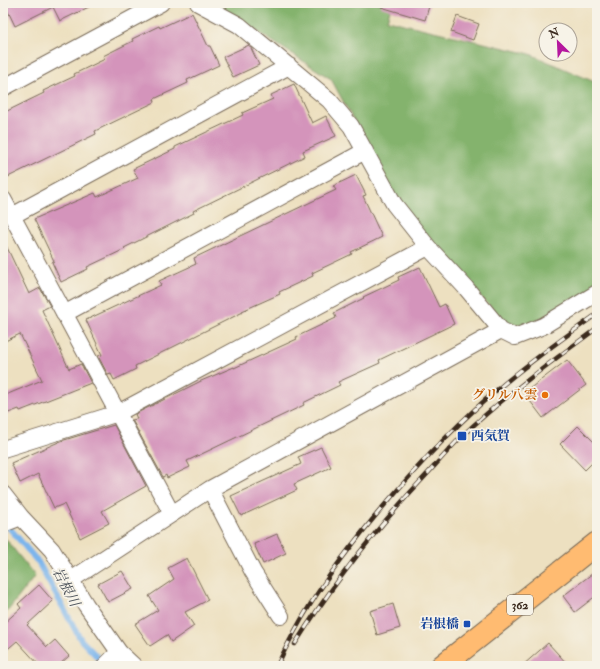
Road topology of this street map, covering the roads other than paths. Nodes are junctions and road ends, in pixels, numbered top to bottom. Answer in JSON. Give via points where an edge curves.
{"nodes":[{"id":1,"x":162,"y":3,"type":"edge"},
{"id":2,"x":198,"y":3,"type":"edge"},
{"id":3,"x":289,"y":66,"type":"junction"},
{"id":4,"x":3,"y":88,"type":"edge"},
{"id":5,"x":365,"y":151,"type":"junction"},
{"id":6,"x":3,"y":199,"type":"edge"},
{"id":7,"x":12,"y":216,"type":"junction"},
{"id":8,"x":428,"y":246,"type":"junction"},
{"id":9,"x":597,"y":293,"type":"edge"},
{"id":10,"x":64,"y":314,"type":"junction"},
{"id":11,"x":501,"y":330,"type":"junction"},
{"id":12,"x":118,"y":413,"type":"junction"},
{"id":13,"x":3,"y":449,"type":"edge"},
{"id":14,"x":210,"y":489,"type":"junction"},
{"id":15,"x":3,"y":494,"type":"edge"},
{"id":16,"x":172,"y":514,"type":"junction"},
{"id":17,"x":21,"y":517,"type":"junction"},
{"id":18,"x":3,"y":524,"type":"edge"},
{"id":19,"x":597,"y":543,"type":"edge"},
{"id":20,"x":71,"y":580,"type":"junction"},
{"id":21,"x":281,"y":616,"type":"dead end"},
{"id":22,"x":119,"y":652,"type":"junction"},
{"id":23,"x":105,"y":666,"type":"edge"},
{"id":24,"x":134,"y":666,"type":"edge"},
{"id":25,"x":442,"y":666,"type":"edge"}],
"edges":[{"from":1,"to":4,"type":"street"},
{"from":2,"to":3,"type":"street","via":[[239,25]]},
{"from":3,"to":5,"type":"street","via":[[329,100],[352,126]]},
{"from":3,"to":7,"type":"street"},
{"from":5,"to":8,"type":"street","via":[[394,204]]},
{"from":5,"to":10,"type":"street"},
{"from":6,"to":7,"type":"street"},
{"from":7,"to":10,"type":"street"},
{"from":8,"to":11,"type":"street"},
{"from":8,"to":12,"type":"street"},
{"from":9,"to":11,"type":"street","via":[[543,326],[515,337]]},
{"from":10,"to":12,"type":"street"},
{"from":11,"to":14,"type":"street"},
{"from":12,"to":13,"type":"street"},
{"from":12,"to":16,"type":"street"},
{"from":14,"to":16,"type":"street"},
{"from":14,"to":21,"type":"street","via":[[253,572]]},
{"from":15,"to":17,"type":"street"},
{"from":16,"to":20,"type":"street"},
{"from":17,"to":18,"type":"street"},
{"from":17,"to":20,"type":"street","via":[[52,550]]},
{"from":19,"to":25,"type":"highway","number":"362"},
{"from":20,"to":22,"type":"street"},
{"from":22,"to":23,"type":"street"},
{"from":22,"to":24,"type":"street"}]}
